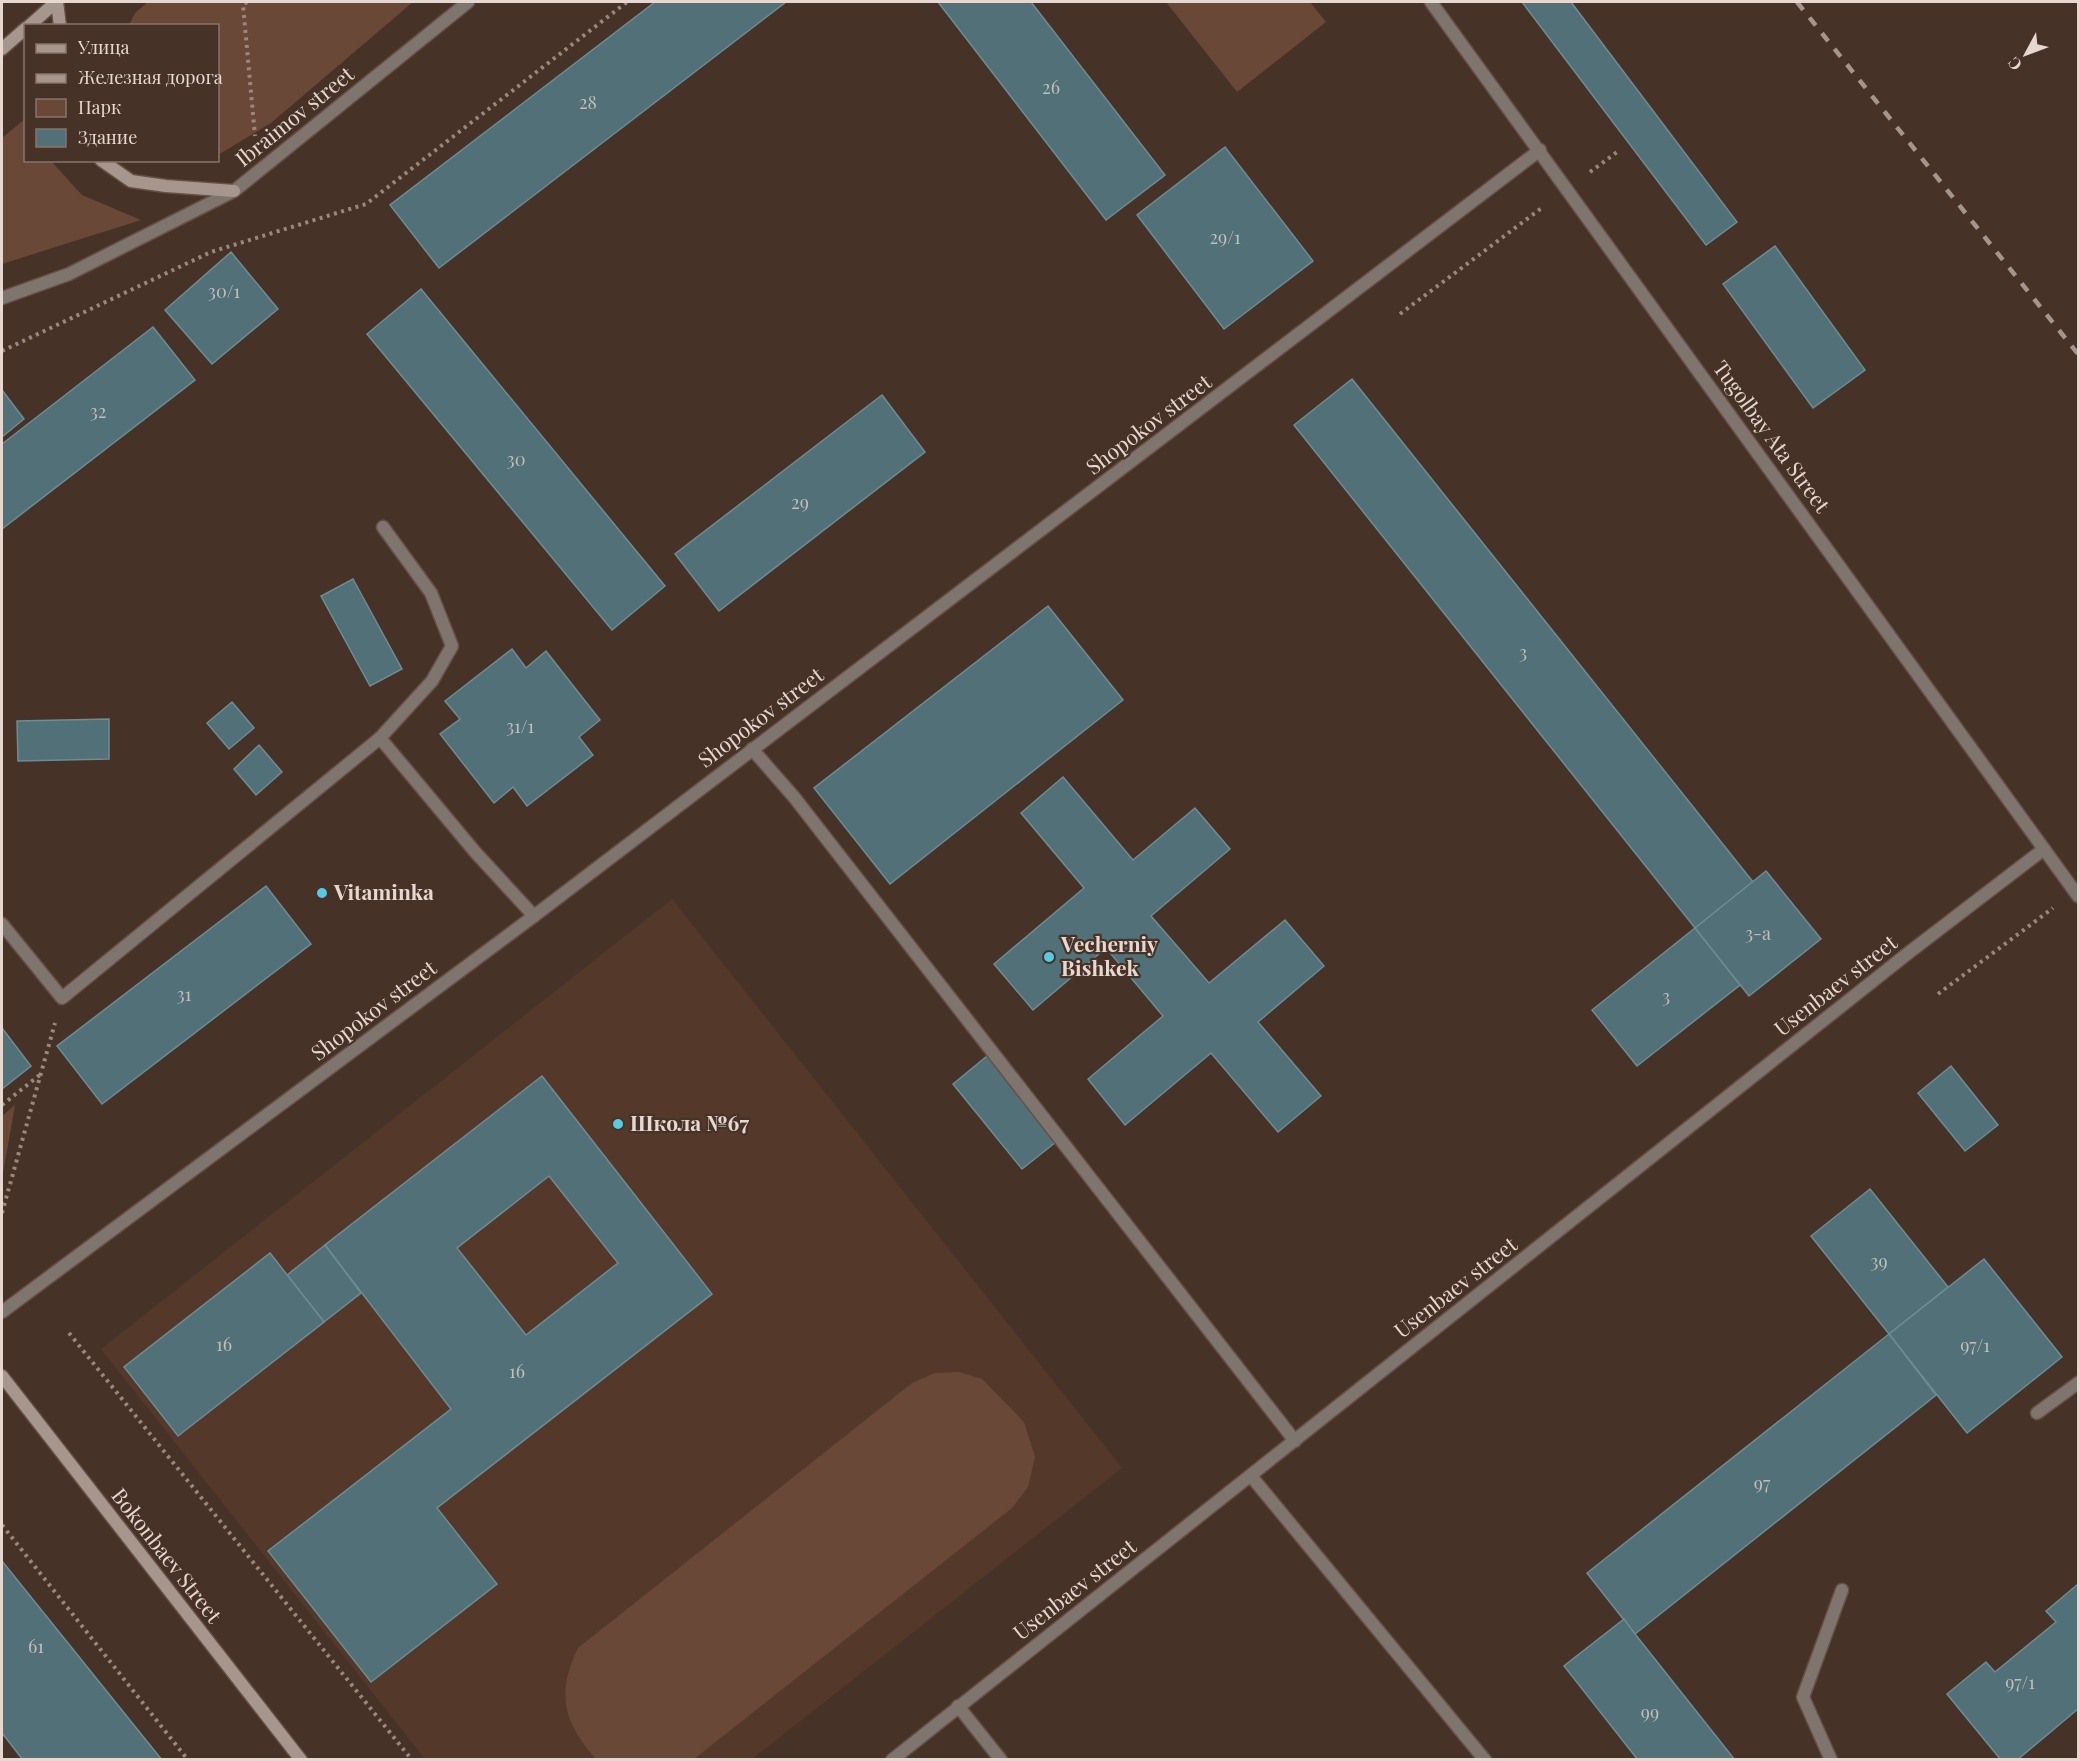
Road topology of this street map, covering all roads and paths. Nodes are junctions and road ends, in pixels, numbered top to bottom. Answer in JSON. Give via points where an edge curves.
{"nodes":[{"id":1,"x":56,"y":2,"type":"edge"},
{"id":2,"x":247,"y":2,"type":"edge"},
{"id":3,"x":468,"y":2,"type":"edge"},
{"id":4,"x":627,"y":2,"type":"edge"},
{"id":5,"x":1431,"y":2,"type":"edge"},
{"id":6,"x":30,"y":24,"type":"edge"},
{"id":7,"x":60,"y":24,"type":"edge"},
{"id":8,"x":24,"y":30,"type":"edge"},
{"id":9,"x":2,"y":50,"type":"edge"},
{"id":10,"x":1540,"y":150,"type":"junction"},
{"id":11,"x":1617,"y":152,"type":"dead end"},
{"id":12,"x":104,"y":162,"type":"edge"},
{"id":13,"x":259,"y":172,"type":"junction"},
{"id":14,"x":1568,"y":189,"type":"junction"},
{"id":15,"x":234,"y":191,"type":"junction"},
{"id":16,"x":2,"y":298,"type":"edge"},
{"id":17,"x":1400,"y":314,"type":"dead end"},
{"id":18,"x":2,"y":351,"type":"edge"},
{"id":19,"x":383,"y":527,"type":"dead end"},
{"id":20,"x":380,"y":738,"type":"junction"},
{"id":21,"x":752,"y":749,"type":"junction"},
{"id":22,"x":2044,"y":849,"type":"junction"},
{"id":23,"x":2077,"y":893,"type":"edge"},
{"id":24,"x":534,"y":916,"type":"junction"},
{"id":25,"x":2,"y":924,"type":"edge"},
{"id":26,"x":1938,"y":994,"type":"dead end"},
{"id":27,"x":62,"y":998,"type":"junction"},
{"id":28,"x":42,"y":1074,"type":"junction"},
{"id":29,"x":2,"y":1105,"type":"edge"},
{"id":30,"x":2,"y":1213,"type":"edge"},
{"id":31,"x":2,"y":1312,"type":"edge"},
{"id":32,"x":69,"y":1333,"type":"dead end"},
{"id":33,"x":2,"y":1376,"type":"edge"},
{"id":34,"x":2079,"y":1383,"type":"edge"},
{"id":35,"x":2037,"y":1413,"type":"dead end"},
{"id":36,"x":1295,"y":1441,"type":"junction"},
{"id":37,"x":1251,"y":1476,"type":"junction"},
{"id":38,"x":2,"y":1526,"type":"edge"},
{"id":39,"x":1842,"y":1590,"type":"dead end"},
{"id":40,"x":958,"y":1707,"type":"junction"},
{"id":41,"x":188,"y":1760,"type":"edge"},
{"id":42,"x":301,"y":1760,"type":"edge"},
{"id":43,"x":412,"y":1760,"type":"edge"},
{"id":44,"x":892,"y":1760,"type":"edge"},
{"id":45,"x":1001,"y":1760,"type":"edge"},
{"id":46,"x":1485,"y":1760,"type":"edge"},
{"id":47,"x":1831,"y":1760,"type":"edge"}],
"edges":[{"from":1,"to":6,"type":"main road"},
{"from":1,"to":7,"type":"main road"},
{"from":2,"to":13,"type":"path","via":[[243,5]]},
{"from":3,"to":13,"type":"street","name":"Ibraimov street"},
{"from":4,"to":18,"type":"path","via":[[366,204],[211,252]]},
{"from":5,"to":10,"type":"street","name":"Tugolbay Ata Street"},
{"from":8,"to":9,"type":"main road"},
{"from":10,"to":14,"type":"street","name":"Tugolbay Ata Street"},
{"from":10,"to":21,"type":"street","name":"Shopokov street"},
{"from":11,"to":14,"type":"path"},
{"from":12,"to":15,"type":"main road","via":[[131,181]]},
{"from":13,"to":15,"type":"street","name":"Ibraimov street"},
{"from":14,"to":17,"type":"path"},
{"from":14,"to":22,"type":"street","name":"Tugolbay Ata Street"},
{"from":15,"to":16,"type":"street","name":"Ibraimov street","via":[[69,274]]},
{"from":19,"to":20,"type":"street","via":[[431,593],[452,646],[432,681]]},
{"from":20,"to":24,"type":"street"},
{"from":20,"to":27,"type":"street"},
{"from":21,"to":24,"type":"street","name":"Shopokov street"},
{"from":21,"to":36,"type":"street","via":[[794,797]]},
{"from":22,"to":23,"type":"street","name":"Tugolbay Ata Street"},
{"from":22,"to":36,"type":"street","name":"Usenbaev street"},
{"from":23,"to":26,"type":"path"},
{"from":24,"to":31,"type":"street","name":"Shopokov street"},
{"from":25,"to":27,"type":"street"},
{"from":27,"to":28,"type":"path"},
{"from":28,"to":29,"type":"path"},
{"from":28,"to":30,"type":"path"},
{"from":32,"to":43,"type":"path"},
{"from":33,"to":42,"type":"main road","name":"Bokonbaev Street"},
{"from":34,"to":35,"type":"street"},
{"from":36,"to":37,"type":"street","name":"Usenbaev street"},
{"from":37,"to":40,"type":"street","name":"Usenbaev street"},
{"from":37,"to":46,"type":"street"},
{"from":38,"to":41,"type":"path"},
{"from":39,"to":47,"type":"street","via":[[1803,1697]]},
{"from":40,"to":44,"type":"street","name":"Usenbaev street"},
{"from":40,"to":45,"type":"street"}]}
